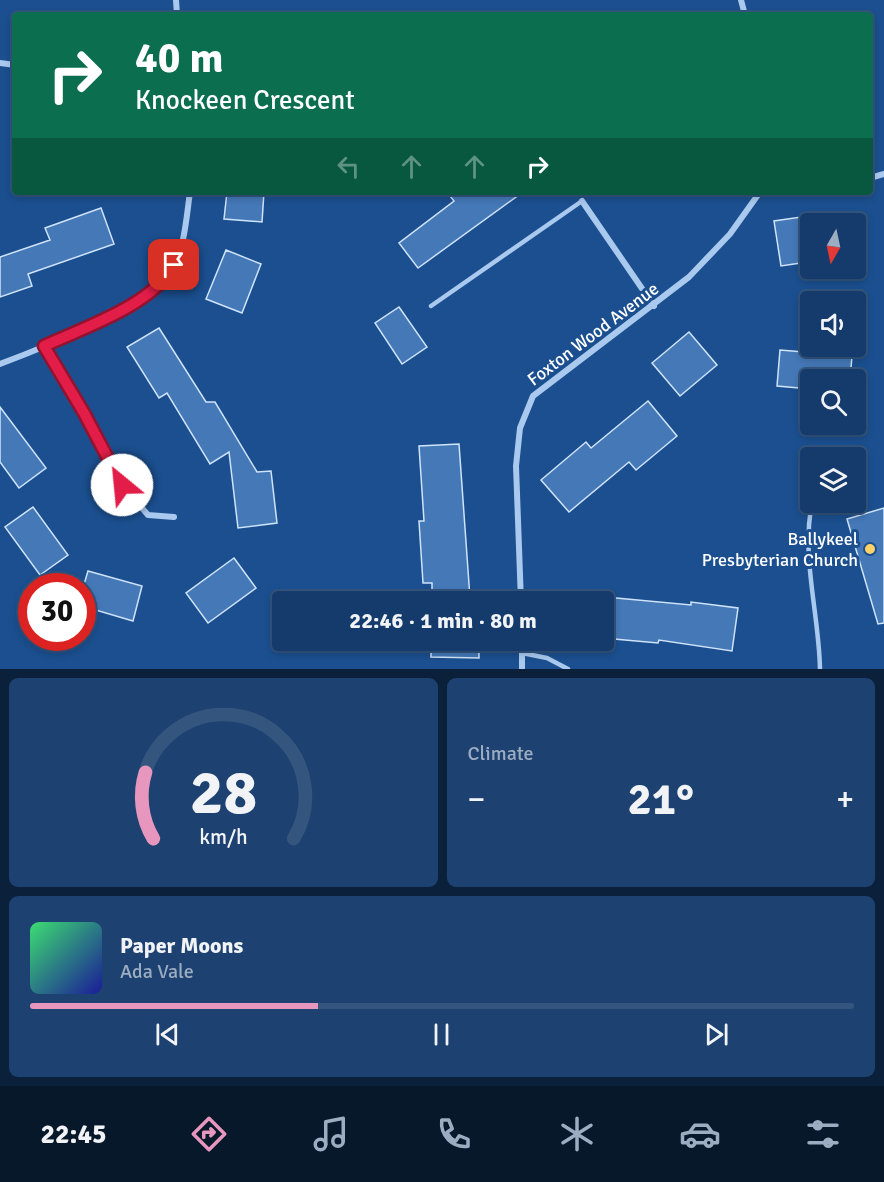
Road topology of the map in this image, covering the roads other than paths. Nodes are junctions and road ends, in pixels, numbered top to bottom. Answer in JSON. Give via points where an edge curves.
{"nodes":[{"id":1,"x":190,"y":195,"type":"edge"},
{"id":2,"x":757,"y":195,"type":"edge"},
{"id":3,"x":582,"y":201,"type":"joint"},
{"id":4,"x":431,"y":306,"type":"dead end"},
{"id":5,"x":654,"y":306,"type":"junction"},
{"id":6,"x":44,"y":346,"type":"junction"},
{"id":7,"x":0,"y":364,"type":"edge"},
{"id":8,"x":811,"y":513,"type":"edge"},
{"id":9,"x":174,"y":517,"type":"dead end"},
{"id":10,"x":521,"y":591,"type":"edge"},
{"id":11,"x":522,"y":653,"type":"joint"},
{"id":12,"x":522,"y":669,"type":"edge"},
{"id":13,"x":568,"y":669,"type":"edge"},
{"id":14,"x":820,"y":669,"type":"edge"}],
"edges":[{"from":1,"to":6,"type":"street","via":[[182,241],[168,276],[120,310]]},
{"from":2,"to":5,"type":"street","name":"Foxton Wood Avenue","via":[[730,234],[689,277]]},
{"from":3,"to":4,"type":"lane"},
{"from":3,"to":5,"type":"street"},
{"from":5,"to":10,"type":"street","name":"Foxton Wood Avenue","via":[[533,396],[520,428],[516,466]]},
{"from":6,"to":7,"type":"street"},
{"from":6,"to":9,"type":"street","via":[[122,485],[148,515]]},
{"from":8,"to":14,"type":"lane","via":[[807,550]]},
{"from":11,"to":12,"type":"street"},
{"from":11,"to":13,"type":"lane","via":[[547,658]]}]}
